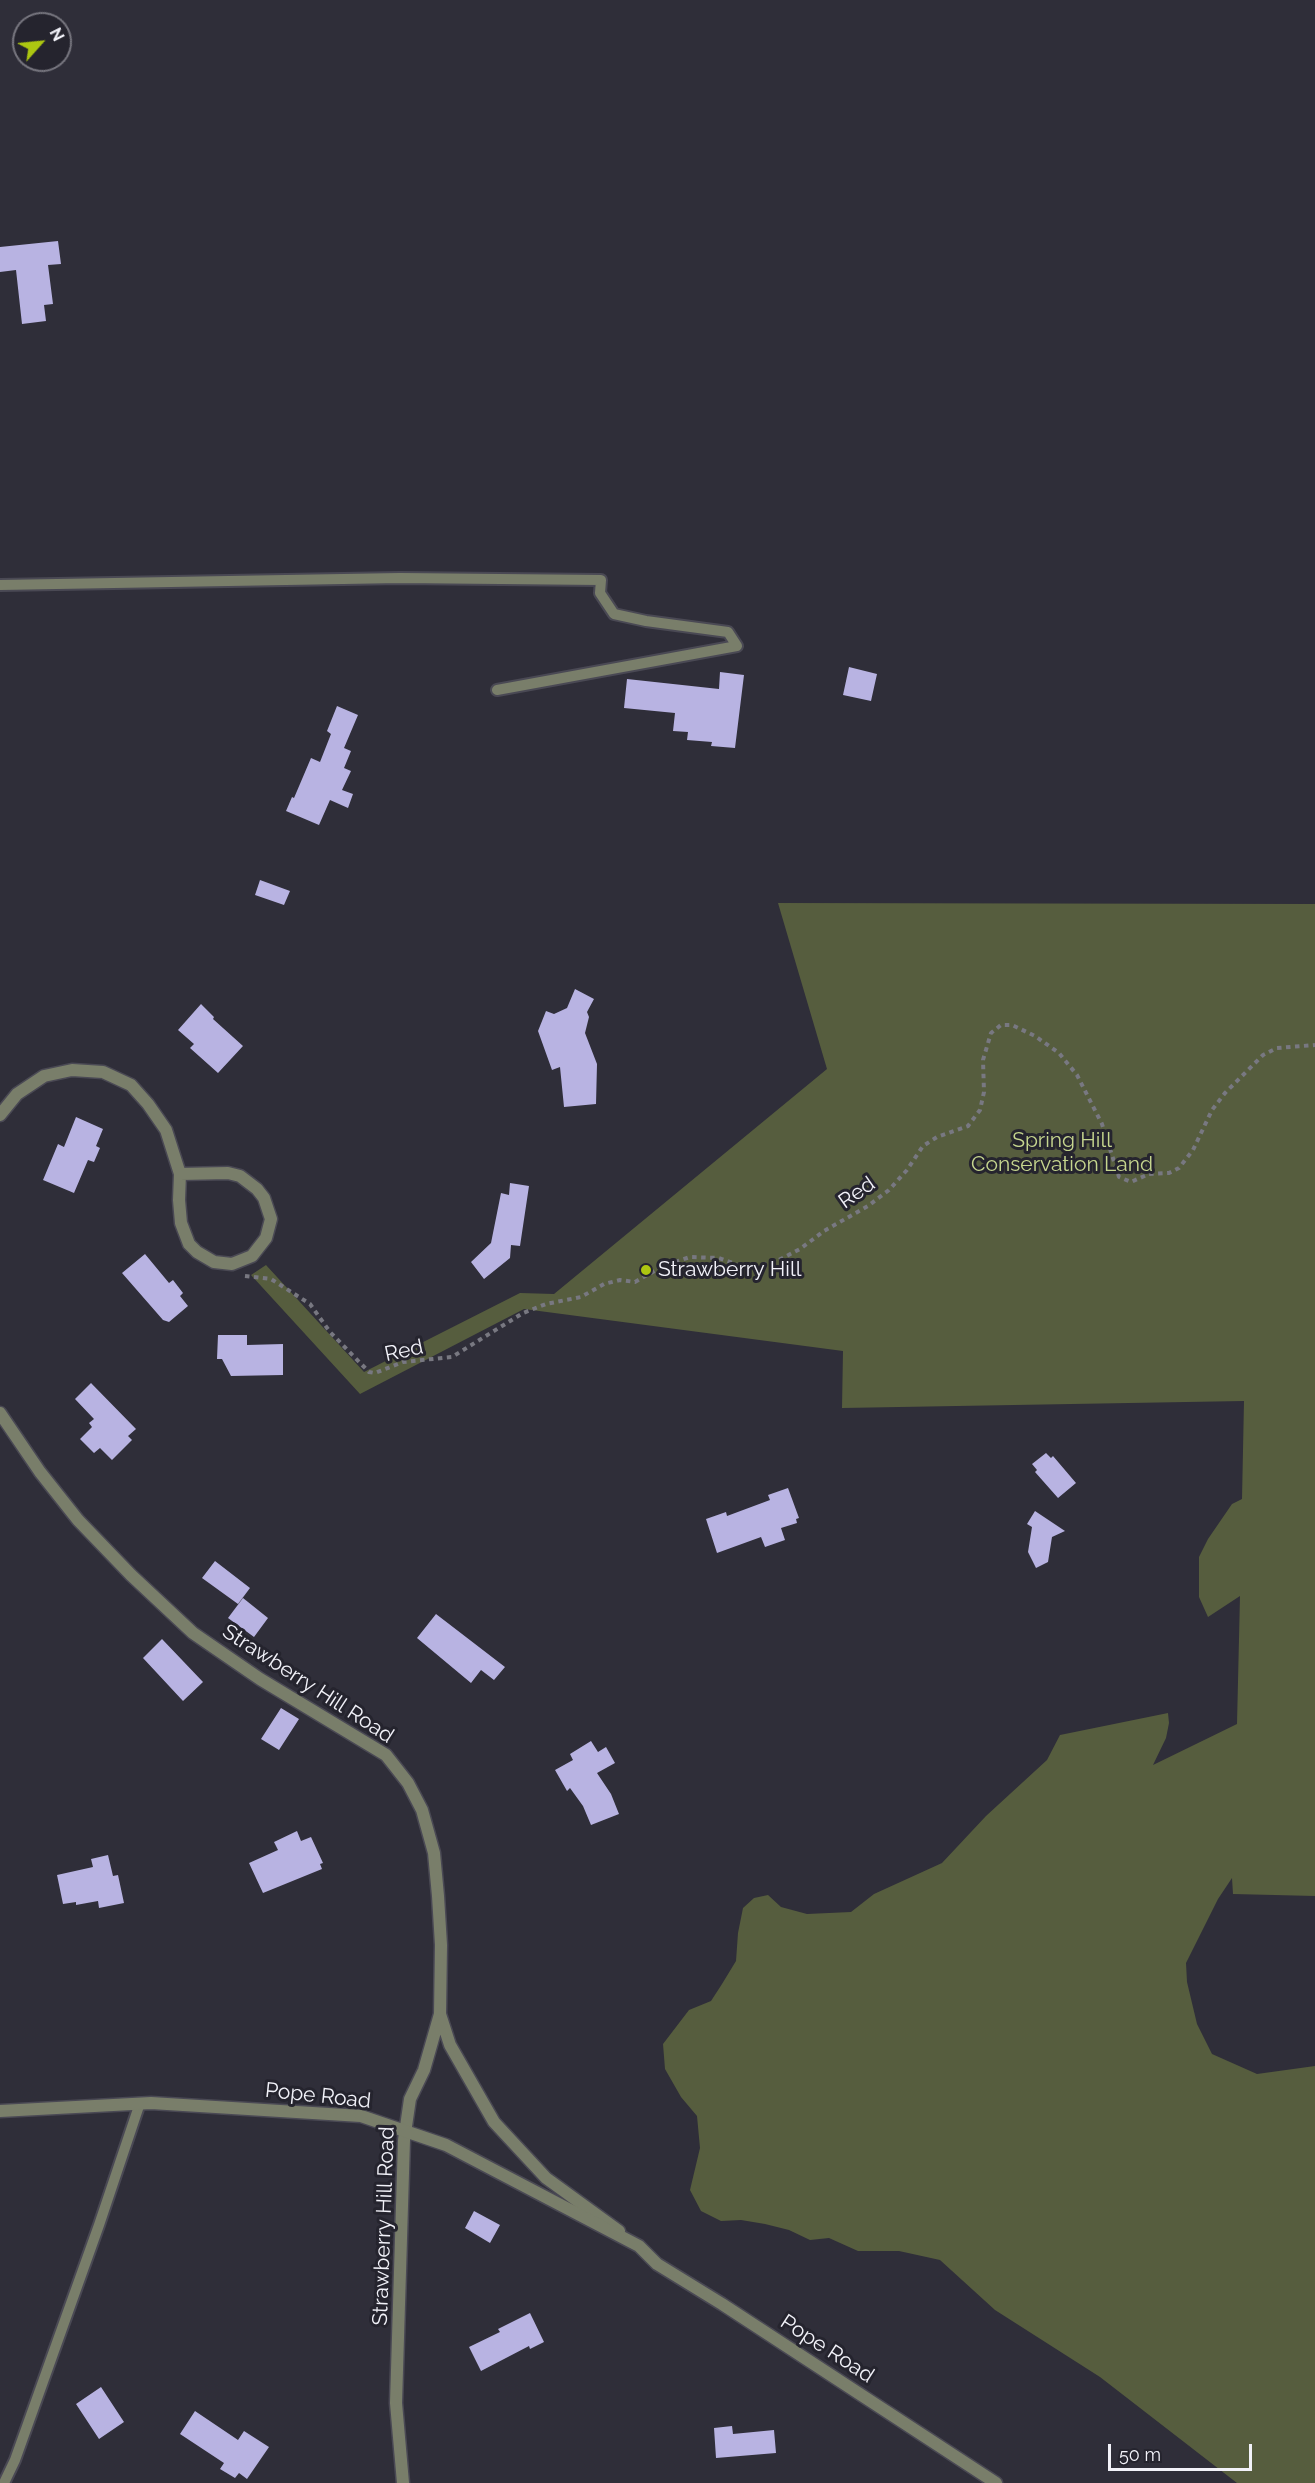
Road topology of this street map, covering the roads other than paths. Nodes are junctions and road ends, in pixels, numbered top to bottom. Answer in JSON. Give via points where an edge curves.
{"nodes":[{"id":1,"x":0,"y":585,"type":"edge"},
{"id":2,"x":497,"y":690,"type":"dead end"},
{"id":3,"x":0,"y":1115,"type":"edge"},
{"id":4,"x":180,"y":1174,"type":"junction"},
{"id":5,"x":0,"y":1413,"type":"edge"},
{"id":6,"x":440,"y":2014,"type":"junction"},
{"id":7,"x":140,"y":2103,"type":"junction"},
{"id":8,"x":0,"y":2111,"type":"edge"},
{"id":9,"x":405,"y":2131,"type":"junction"},
{"id":10,"x":639,"y":2246,"type":"junction"},
{"id":11,"x":4,"y":2483,"type":"edge"},
{"id":12,"x":403,"y":2483,"type":"edge"},
{"id":13,"x":996,"y":2483,"type":"edge"}],
"edges":[{"from":1,"to":2,"type":"lane","via":[[389,578],[601,580],[600,593],[614,614],[728,632],[737,646]]},
{"from":3,"to":4,"type":"street","via":[[17,1094],[44,1076],[72,1070],[103,1072],[131,1085],[148,1104],[166,1130]]},
{"from":4,"to":4,"type":"street","via":[[181,1223],[196,1252],[214,1262],[232,1264],[252,1256],[266,1238],[271,1219],[257,1189],[240,1176],[228,1173]]},
{"from":5,"to":6,"type":"street","name":"Strawberry Hill Road","via":[[78,1520],[193,1633],[260,1679],[386,1755],[408,1783],[422,1810],[434,1853],[441,1945]]},
{"from":6,"to":9,"type":"street","name":"Strawberry Hill Road","via":[[424,2070],[410,2099]]},
{"from":6,"to":10,"type":"street","name":"Pope Road","via":[[450,2045],[494,2122],[546,2178]]},
{"from":7,"to":8,"type":"street","name":"Pope Road"},
{"from":7,"to":9,"type":"street","name":"Pope Road","via":[[361,2116]]},
{"from":7,"to":11,"type":"lane"},
{"from":9,"to":10,"type":"street","name":"Pope Road","via":[[446,2145]]},
{"from":9,"to":12,"type":"street","name":"Strawberry Hill Road","via":[[396,2403]]},
{"from":10,"to":13,"type":"street","name":"Pope Road","via":[[657,2264]]}]}
